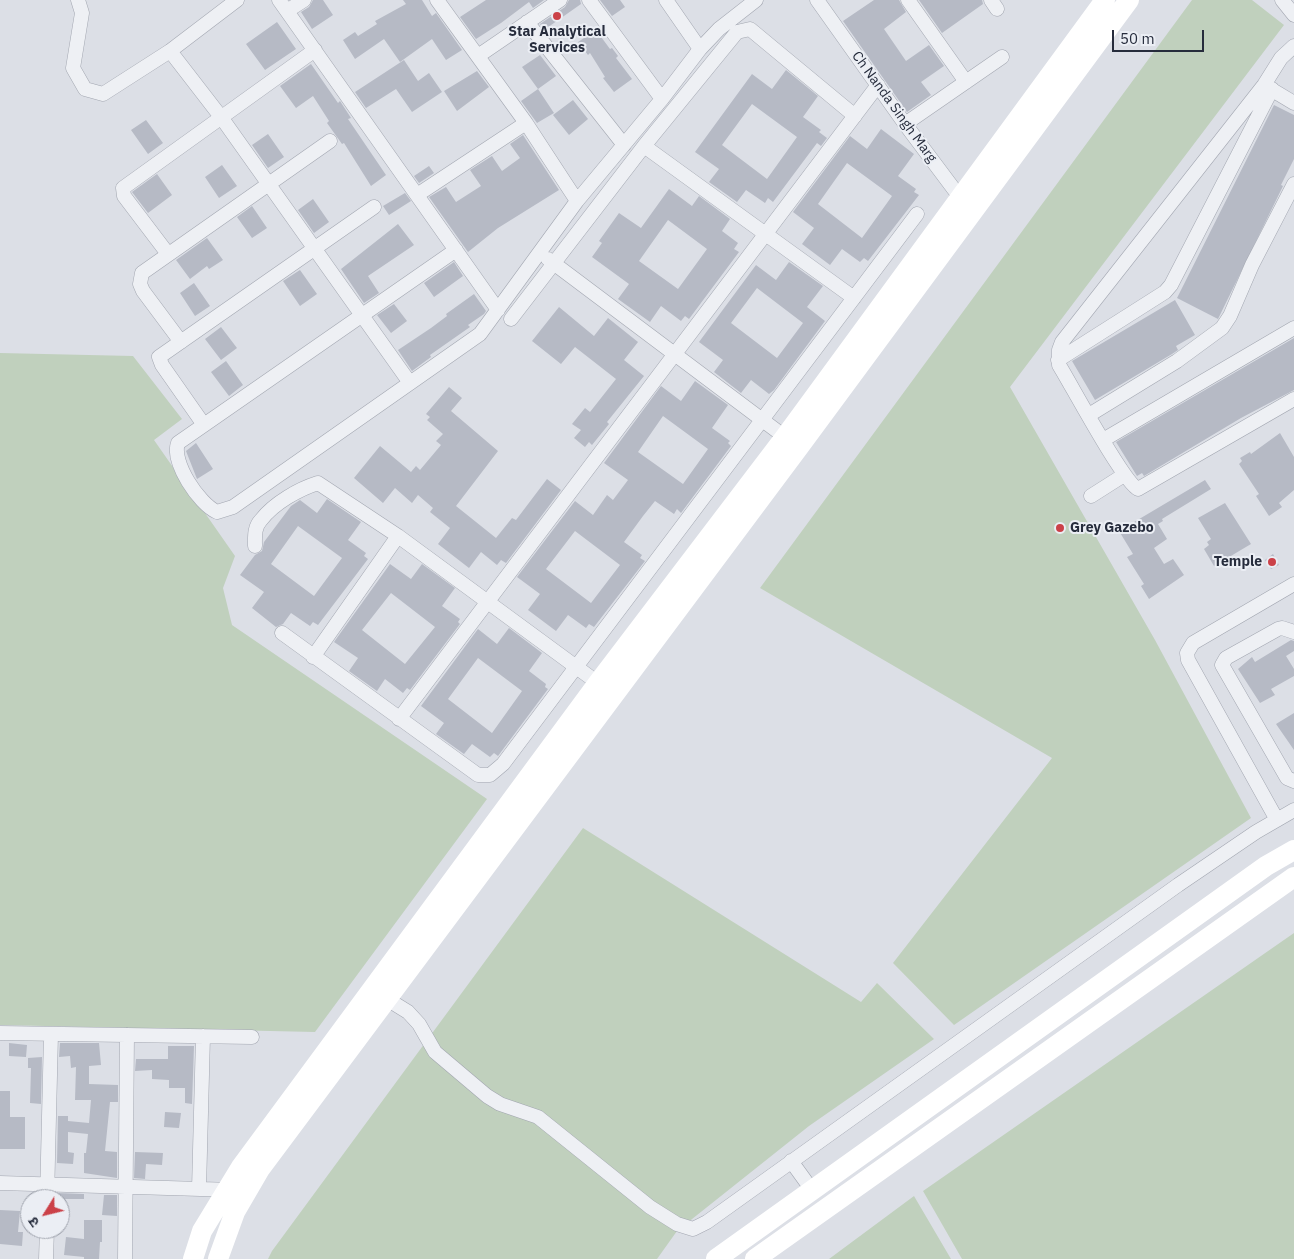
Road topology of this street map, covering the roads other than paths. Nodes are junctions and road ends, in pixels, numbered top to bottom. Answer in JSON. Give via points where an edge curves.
{"nodes":[{"id":1,"x":78,"y":0,"type":"edge"},
{"id":2,"x":236,"y":0,"type":"edge"},
{"id":3,"x":304,"y":0,"type":"edge"},
{"id":4,"x":437,"y":0,"type":"edge"},
{"id":5,"x":560,"y":0,"type":"edge"},
{"id":6,"x":589,"y":0,"type":"edge"},
{"id":7,"x":666,"y":0,"type":"edge"},
{"id":8,"x":817,"y":0,"type":"edge"},
{"id":9,"x":908,"y":0,"type":"edge"},
{"id":10,"x":1105,"y":0,"type":"edge"},
{"id":11,"x":1128,"y":0,"type":"edge"},
{"id":12,"x":1282,"y":0,"type":"edge"},
{"id":13,"x":749,"y":2,"type":"edge"},
{"id":14,"x":283,"y":6,"type":"edge"},
{"id":15,"x":1294,"y":15,"type":"edge"},
{"id":16,"x":527,"y":22,"type":"junction"},
{"id":17,"x":1294,"y":46,"type":"edge"},
{"id":18,"x":700,"y":49,"type":"junction"},
{"id":19,"x":315,"y":50,"type":"junction"},
{"id":20,"x":170,"y":51,"type":"junction"},
{"id":21,"x":478,"y":56,"type":"junction"},
{"id":22,"x":1002,"y":57,"type":"dead end"},
{"id":23,"x":966,"y":82,"type":"junction"},
{"id":24,"x":878,"y":85,"type":"junction"},
{"id":25,"x":1268,"y":87,"type":"junction"},
{"id":26,"x":662,"y":99,"type":"junction"},
{"id":27,"x":1294,"y":103,"type":"edge"},
{"id":28,"x":855,"y":116,"type":"junction"},
{"id":29,"x":221,"y":117,"type":"junction"},
{"id":30,"x":526,"y":123,"type":"junction"},
{"id":31,"x":905,"y":124,"type":"junction"},
{"id":32,"x":330,"y":141,"type":"dead end"},
{"id":33,"x":624,"y":145,"type":"junction"},
{"id":34,"x":644,"y":146,"type":"junction"},
{"id":35,"x":1294,"y":184,"type":"edge"},
{"id":36,"x":269,"y":185,"type":"junction"},
{"id":37,"x":417,"y":195,"type":"junction"},
{"id":38,"x":577,"y":201,"type":"junction"},
{"id":39,"x":966,"y":205,"type":"junction"},
{"id":40,"x":374,"y":207,"type":"dead end"},
{"id":41,"x":917,"y":214,"type":"dead end"},
{"id":42,"x":765,"y":234,"type":"junction"},
{"id":43,"x":314,"y":249,"type":"junction"},
{"id":44,"x":456,"y":250,"type":"junction"},
{"id":45,"x":539,"y":252,"type":"junction"},
{"id":46,"x":168,"y":254,"type":"junction"},
{"id":47,"x":555,"y":264,"type":"junction"},
{"id":48,"x":854,"y":298,"type":"junction"},
{"id":49,"x":498,"y":310,"type":"junction"},
{"id":50,"x":362,"y":317,"type":"junction"},
{"id":51,"x":511,"y":320,"type":"dead end"},
{"id":52,"x":1294,"y":328,"type":"edge"},
{"id":53,"x":181,"y":342,"type":"junction"},
{"id":54,"x":675,"y":354,"type":"junction"},
{"id":55,"x":1058,"y":360,"type":"junction"},
{"id":56,"x":410,"y":383,"type":"junction"},
{"id":57,"x":1294,"y":399,"type":"edge"},
{"id":58,"x":1089,"y":416,"type":"junction"},
{"id":59,"x":763,"y":420,"type":"junction"},
{"id":60,"x":204,"y":425,"type":"junction"},
{"id":61,"x":785,"y":437,"type":"junction"},
{"id":62,"x":1103,"y":440,"type":"junction"},
{"id":63,"x":1124,"y":475,"type":"junction"},
{"id":64,"x":755,"y":490,"type":"junction"},
{"id":65,"x":1091,"y":496,"type":"dead end"},
{"id":66,"x":398,"y":536,"type":"junction"},
{"id":67,"x":255,"y":546,"type":"dead end"},
{"id":68,"x":1294,"y":584,"type":"edge"},
{"id":69,"x":487,"y":602,"type":"junction"},
{"id":70,"x":1294,"y":632,"type":"edge"},
{"id":71,"x":282,"y":633,"type":"dead end"},
{"id":72,"x":313,"y":657,"type":"junction"},
{"id":73,"x":577,"y":667,"type":"junction"},
{"id":74,"x":598,"y":683,"type":"junction"},
{"id":75,"x":398,"y":719,"type":"junction"},
{"id":76,"x":1294,"y":781,"type":"edge"},
{"id":77,"x":1294,"y":810,"type":"edge"},
{"id":78,"x":1277,"y":820,"type":"junction"},
{"id":79,"x":1294,"y":850,"type":"edge"},
{"id":80,"x":1294,"y":877,"type":"edge"},
{"id":81,"x":387,"y":999,"type":"junction"},
{"id":82,"x":0,"y":1033,"type":"edge"},
{"id":83,"x":51,"y":1034,"type":"junction"},
{"id":84,"x":127,"y":1035,"type":"junction"},
{"id":85,"x":203,"y":1036,"type":"junction"},
{"id":86,"x":252,"y":1037,"type":"dead end"},
{"id":87,"x":791,"y":1161,"type":"junction"},
{"id":88,"x":0,"y":1183,"type":"edge"},
{"id":89,"x":48,"y":1185,"type":"junction"},
{"id":90,"x":126,"y":1187,"type":"junction"},
{"id":91,"x":48,"y":1189,"type":"edge"},
{"id":92,"x":199,"y":1189,"type":"junction"},
{"id":93,"x":227,"y":1190,"type":"junction"},
{"id":94,"x":812,"y":1190,"type":"junction"},
{"id":95,"x":247,"y":1191,"type":"junction"},
{"id":96,"x":47,"y":1239,"type":"edge"},
{"id":97,"x":46,"y":1259,"type":"edge"},
{"id":98,"x":125,"y":1259,"type":"edge"},
{"id":99,"x":193,"y":1259,"type":"edge"},
{"id":100,"x":218,"y":1259,"type":"edge"},
{"id":101,"x":716,"y":1259,"type":"edge"},
{"id":102,"x":755,"y":1259,"type":"edge"}],
"edges":[{"from":1,"to":20,"type":"street","via":[[82,13],[73,68],[85,89],[103,94]]},
{"from":2,"to":20,"type":"street"},
{"from":3,"to":14,"type":"street"},
{"from":4,"to":21,"type":"street"},
{"from":5,"to":16,"type":"street"},
{"from":6,"to":26,"type":"street"},
{"from":7,"to":18,"type":"street"},
{"from":8,"to":24,"type":"street","name":"Ch Nanda Singh Marg"},
{"from":9,"to":23,"type":"street"},
{"from":10,"to":39,"type":"street"},
{"from":11,"to":39,"type":"street"},
{"from":12,"to":15,"type":"street"},
{"from":13,"to":18,"type":"street"},
{"from":14,"to":19,"type":"street"},
{"from":16,"to":21,"type":"street"},
{"from":16,"to":33,"type":"street"},
{"from":17,"to":25,"type":"street","via":[[1281,58]]},
{"from":18,"to":26,"type":"street"},
{"from":19,"to":29,"type":"street"},
{"from":19,"to":37,"type":"street"},
{"from":20,"to":29,"type":"street"},
{"from":21,"to":30,"type":"street"},
{"from":22,"to":23,"type":"street"},
{"from":23,"to":31,"type":"street"},
{"from":24,"to":28,"type":"street"},
{"from":24,"to":31,"type":"street","name":"Ch Nanda Singh Marg"},
{"from":25,"to":27,"type":"street"},
{"from":25,"to":55,"type":"street","via":[[1062,342]]},
{"from":25,"to":55,"type":"street","via":[[1171,285],[1165,292]]},
{"from":26,"to":33,"type":"street"},
{"from":28,"to":34,"type":"street","via":[[750,29],[744,29],[737,32]]},
{"from":28,"to":42,"type":"street"},
{"from":29,"to":36,"type":"street"},
{"from":29,"to":46,"type":"street","via":[[123,188],[124,196]]},
{"from":30,"to":37,"type":"street"},
{"from":30,"to":38,"type":"street"},
{"from":31,"to":39,"type":"street","name":"Ch Nanda Singh Marg"},
{"from":32,"to":36,"type":"street"},
{"from":33,"to":38,"type":"street"},
{"from":34,"to":42,"type":"street"},
{"from":34,"to":47,"type":"street"},
{"from":35,"to":58,"type":"street","via":[[1222,328],[1177,361]]},
{"from":36,"to":43,"type":"street"},
{"from":36,"to":46,"type":"street"},
{"from":37,"to":44,"type":"street"},
{"from":38,"to":45,"type":"street"},
{"from":39,"to":61,"type":"street"},
{"from":39,"to":64,"type":"street"},
{"from":40,"to":43,"type":"street"},
{"from":41,"to":48,"type":"street"},
{"from":42,"to":48,"type":"street"},
{"from":42,"to":54,"type":"street"},
{"from":43,"to":50,"type":"street"},
{"from":43,"to":53,"type":"street"},
{"from":44,"to":49,"type":"street"},
{"from":44,"to":50,"type":"street"},
{"from":45,"to":47,"type":"street"},
{"from":45,"to":49,"type":"street"},
{"from":46,"to":53,"type":"street","via":[[145,269],[140,284]]},
{"from":47,"to":51,"type":"street"},
{"from":47,"to":54,"type":"street"},
{"from":48,"to":59,"type":"street"},
{"from":49,"to":56,"type":"street","via":[[480,334]]},
{"from":50,"to":56,"type":"street"},
{"from":50,"to":60,"type":"street"},
{"from":52,"to":62,"type":"street"},
{"from":53,"to":60,"type":"street","via":[[159,357],[160,361]]},
{"from":54,"to":59,"type":"street"},
{"from":54,"to":69,"type":"street"},
{"from":55,"to":58,"type":"street"},
{"from":56,"to":60,"type":"street","via":[[224,512],[209,509],[177,460],[175,451],[178,443]]},
{"from":57,"to":63,"type":"street","via":[[1142,488],[1133,487]]},
{"from":58,"to":62,"type":"street"},
{"from":59,"to":61,"type":"street"},
{"from":59,"to":73,"type":"street"},
{"from":61,"to":64,"type":"street"},
{"from":62,"to":63,"type":"street"},
{"from":63,"to":65,"type":"street"},
{"from":64,"to":74,"type":"street"},
{"from":64,"to":81,"type":"street"},
{"from":66,"to":67,"type":"street","via":[[318,483],[295,493],[260,520],[255,532]]},
{"from":66,"to":69,"type":"street"},
{"from":66,"to":72,"type":"street"},
{"from":68,"to":78,"type":"street","via":[[1193,642],[1187,653]]},
{"from":69,"to":73,"type":"street"},
{"from":69,"to":75,"type":"street"},
{"from":70,"to":76,"type":"street","via":[[1278,629],[1226,658],[1222,665],[1287,778]]},
{"from":71,"to":72,"type":"street"},
{"from":72,"to":75,"type":"street"},
{"from":73,"to":74,"type":"street"},
{"from":73,"to":75,"type":"street","via":[[490,775],[478,775]]},
{"from":74,"to":93,"type":"street"},
{"from":77,"to":78,"type":"street"},
{"from":78,"to":87,"type":"street","via":[[1178,886]]},
{"from":79,"to":94,"type":"street","via":[[1266,866]]},
{"from":80,"to":102,"type":"street"},
{"from":81,"to":87,"type":"street","via":[[415,1018],[435,1052],[487,1096],[538,1117],[650,1207],[677,1224],[693,1229],[699,1227]]},
{"from":81,"to":95,"type":"street"},
{"from":82,"to":83,"type":"street"},
{"from":83,"to":84,"type":"street"},
{"from":83,"to":89,"type":"street"},
{"from":84,"to":85,"type":"street"},
{"from":84,"to":90,"type":"street"},
{"from":85,"to":86,"type":"street"},
{"from":85,"to":92,"type":"street"},
{"from":87,"to":94,"type":"street"},
{"from":88,"to":89,"type":"street"},
{"from":89,"to":90,"type":"street"},
{"from":89,"to":91,"type":"street"},
{"from":90,"to":92,"type":"street"},
{"from":90,"to":98,"type":"street"},
{"from":92,"to":93,"type":"street"},
{"from":93,"to":95,"type":"street"},
{"from":93,"to":99,"type":"street","via":[[202,1231]]},
{"from":94,"to":101,"type":"street"},
{"from":95,"to":100,"type":"street","via":[[235,1212]]},
{"from":96,"to":97,"type":"street"}]}
